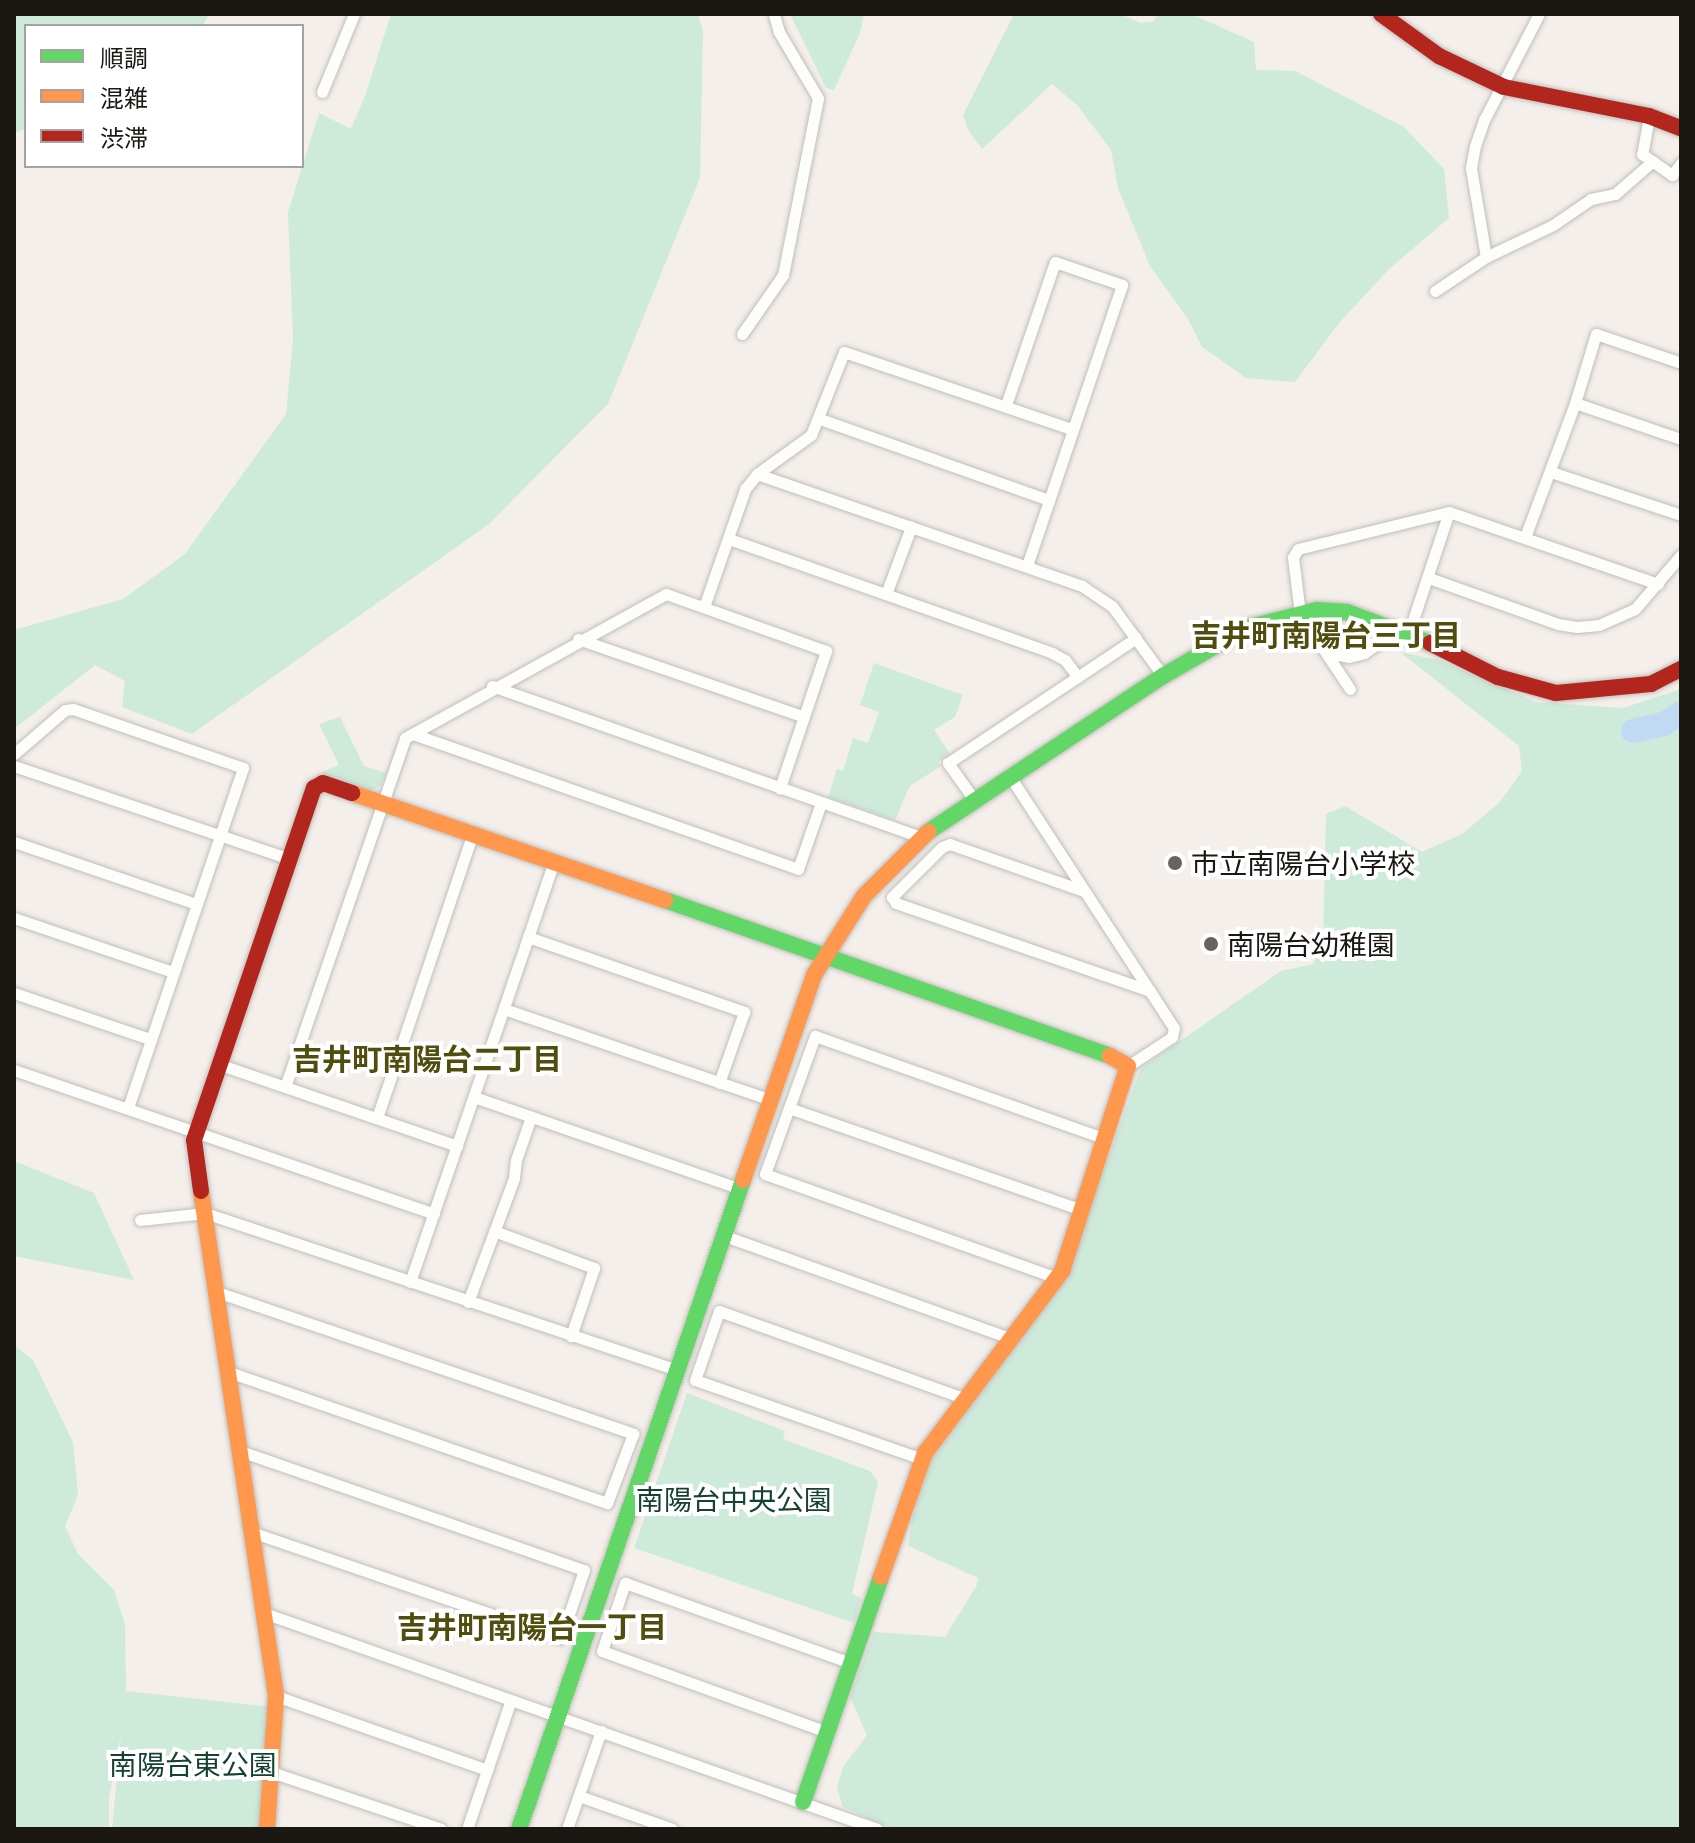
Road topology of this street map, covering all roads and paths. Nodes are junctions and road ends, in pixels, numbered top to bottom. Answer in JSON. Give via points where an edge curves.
{"nodes":[{"id":1,"x":354,"y":14,"type":"edge"},
{"id":2,"x":774,"y":14,"type":"edge"},
{"id":3,"x":1381,"y":14,"type":"edge"},
{"id":4,"x":1539,"y":14,"type":"edge"},
{"id":5,"x":1504,"y":87,"type":"junction"},
{"id":6,"x":322,"y":92,"type":"dead end"},
{"id":7,"x":1649,"y":116,"type":"junction"},
{"id":8,"x":1681,"y":128,"type":"edge"},
{"id":9,"x":1653,"y":161,"type":"junction"},
{"id":10,"x":1681,"y":163,"type":"edge"},
{"id":11,"x":1486,"y":257,"type":"junction"},
{"id":12,"x":1435,"y":291,"type":"dead end"},
{"id":13,"x":742,"y":334,"type":"dead end"},
{"id":14,"x":1681,"y":363,"type":"edge"},
{"id":15,"x":1575,"y":403,"type":"junction"},
{"id":16,"x":1006,"y":405,"type":"junction"},
{"id":17,"x":820,"y":419,"type":"junction"},
{"id":18,"x":1071,"y":429,"type":"junction"},
{"id":19,"x":1681,"y":439,"type":"edge"},
{"id":20,"x":1551,"y":472,"type":"junction"},
{"id":21,"x":757,"y":474,"type":"junction"},
{"id":22,"x":1049,"y":500,"type":"junction"},
{"id":23,"x":1449,"y":512,"type":"junction"},
{"id":24,"x":1681,"y":515,"type":"edge"},
{"id":25,"x":911,"y":527,"type":"junction"},
{"id":26,"x":1525,"y":537,"type":"junction"},
{"id":27,"x":729,"y":539,"type":"junction"},
{"id":28,"x":1681,"y":555,"type":"edge"},
{"id":29,"x":1027,"y":566,"type":"junction"},
{"id":30,"x":1429,"y":578,"type":"junction"},
{"id":31,"x":1658,"y":584,"type":"junction"},
{"id":32,"x":886,"y":594,"type":"junction"},
{"id":33,"x":704,"y":607,"type":"junction"},
{"id":34,"x":1300,"y":614,"type":"junction"},
{"id":35,"x":1391,"y":626,"type":"junction"},
{"id":36,"x":1409,"y":632,"type":"junction"},
{"id":37,"x":1136,"y":638,"type":"junction"},
{"id":38,"x":578,"y":639,"type":"junction"},
{"id":39,"x":1327,"y":653,"type":"junction"},
{"id":40,"x":1681,"y":669,"type":"edge"},
{"id":41,"x":1163,"y":676,"type":"junction"},
{"id":42,"x":1078,"y":677,"type":"junction"},
{"id":43,"x":492,"y":686,"type":"junction"},
{"id":44,"x":1350,"y":689,"type":"dead end"},
{"id":45,"x":804,"y":717,"type":"junction"},
{"id":46,"x":413,"y":734,"type":"junction"},
{"id":47,"x":14,"y":754,"type":"edge"},
{"id":48,"x":14,"y":766,"type":"edge"},
{"id":49,"x":1011,"y":778,"type":"junction"},
{"id":50,"x":780,"y":788,"type":"junction"},
{"id":51,"x":975,"y":801,"type":"junction"},
{"id":52,"x":382,"y":803,"type":"junction"},
{"id":53,"x":821,"y":803,"type":"junction"},
{"id":54,"x":472,"y":835,"type":"junction"},
{"id":55,"x":221,"y":836,"type":"junction"},
{"id":56,"x":921,"y":837,"type":"junction"},
{"id":57,"x":14,"y":842,"type":"edge"},
{"id":58,"x":288,"y":858,"type":"junction"},
{"id":59,"x":553,"y":864,"type":"junction"},
{"id":60,"x":1084,"y":891,"type":"junction"},
{"id":61,"x":196,"y":904,"type":"junction"},
{"id":62,"x":14,"y":918,"type":"edge"},
{"id":63,"x":528,"y":937,"type":"junction"},
{"id":64,"x":825,"y":955,"type":"junction"},
{"id":65,"x":173,"y":972,"type":"junction"},
{"id":66,"x":1150,"y":991,"type":"junction"},
{"id":67,"x":14,"y":993,"type":"edge"},
{"id":68,"x":504,"y":1009,"type":"junction"},
{"id":69,"x":150,"y":1039,"type":"junction"},
{"id":70,"x":218,"y":1064,"type":"junction"},
{"id":71,"x":1128,"y":1066,"type":"junction"},
{"id":72,"x":14,"y":1070,"type":"edge"},
{"id":73,"x":719,"y":1083,"type":"junction"},
{"id":74,"x":285,"y":1087,"type":"junction"},
{"id":75,"x":474,"y":1097,"type":"junction"},
{"id":76,"x":769,"y":1099,"type":"junction"},
{"id":77,"x":128,"y":1108,"type":"junction"},
{"id":78,"x":789,"y":1108,"type":"junction"},
{"id":79,"x":531,"y":1117,"type":"junction"},
{"id":80,"x":377,"y":1118,"type":"junction"},
{"id":81,"x":195,"y":1131,"type":"junction"},
{"id":82,"x":1106,"y":1139,"type":"junction"},
{"id":83,"x":457,"y":1146,"type":"junction"},
{"id":84,"x":738,"y":1188,"type":"junction"},
{"id":85,"x":1082,"y":1210,"type":"junction"},
{"id":86,"x":205,"y":1213,"type":"junction"},
{"id":87,"x":434,"y":1214,"type":"junction"},
{"id":88,"x":140,"y":1220,"type":"dead end"},
{"id":89,"x":494,"y":1231,"type":"junction"},
{"id":90,"x":722,"y":1235,"type":"junction"},
{"id":91,"x":1057,"y":1278,"type":"junction"},
{"id":92,"x":410,"y":1282,"type":"junction"},
{"id":93,"x":217,"y":1292,"type":"junction"},
{"id":94,"x":468,"y":1302,"type":"junction"},
{"id":95,"x":571,"y":1336,"type":"junction"},
{"id":96,"x":1012,"y":1339,"type":"junction"},
{"id":97,"x":676,"y":1370,"type":"junction"},
{"id":98,"x":228,"y":1372,"type":"junction"},
{"id":99,"x":966,"y":1399,"type":"junction"},
{"id":100,"x":240,"y":1451,"type":"junction"},
{"id":101,"x":922,"y":1459,"type":"junction"},
{"id":102,"x":252,"y":1532,"type":"junction"},
{"id":103,"x":264,"y":1613,"type":"junction"},
{"id":104,"x":851,"y":1663,"type":"junction"},
{"id":105,"x":276,"y":1696,"type":"junction"},
{"id":106,"x":511,"y":1700,"type":"junction"},
{"id":107,"x":559,"y":1715,"type":"junction"},
{"id":108,"x":601,"y":1731,"type":"junction"},
{"id":109,"x":827,"y":1732,"type":"junction"},
{"id":110,"x":487,"y":1770,"type":"junction"},
{"id":111,"x":271,"y":1772,"type":"junction"},
{"id":112,"x":579,"y":1796,"type":"junction"},
{"id":113,"x":803,"y":1802,"type":"junction"},
{"id":114,"x":267,"y":1829,"type":"edge"},
{"id":115,"x":441,"y":1829,"type":"edge"},
{"id":116,"x":467,"y":1829,"type":"edge"},
{"id":117,"x":519,"y":1829,"type":"edge"},
{"id":118,"x":567,"y":1829,"type":"edge"},
{"id":119,"x":672,"y":1829,"type":"edge"},
{"id":120,"x":877,"y":1829,"type":"edge"}],
"edges":[{"from":1,"to":6,"type":"street"},
{"from":2,"to":13,"type":"street","via":[[818,98],[783,275]]},
{"from":3,"to":5,"type":"street","via":[[1439,56]]},
{"from":4,"to":5,"type":"street"},
{"from":5,"to":7,"type":"street"},
{"from":5,"to":11,"type":"street","via":[[1484,120],[1471,168]]},
{"from":7,"to":8,"type":"street"},
{"from":7,"to":9,"type":"street","via":[[1642,154]]},
{"from":9,"to":10,"type":"street","via":[[1672,175]]},
{"from":9,"to":11,"type":"street","via":[[1615,194],[1591,199],[1553,225]]},
{"from":11,"to":12,"type":"street"},
{"from":14,"to":15,"type":"street","via":[[1596,334]]},
{"from":15,"to":19,"type":"street"},
{"from":15,"to":20,"type":"street"},
{"from":16,"to":17,"type":"street","via":[[844,352]]},
{"from":16,"to":18,"type":"street"},
{"from":16,"to":18,"type":"street","via":[[1055,262],[1122,285]]},
{"from":17,"to":21,"type":"street","via":[[811,435]]},
{"from":17,"to":22,"type":"street"},
{"from":18,"to":22,"type":"street"},
{"from":20,"to":24,"type":"street"},
{"from":20,"to":26,"type":"street"},
{"from":21,"to":25,"type":"street"},
{"from":21,"to":27,"type":"street","via":[[745,489]]},
{"from":22,"to":29,"type":"street"},
{"from":23,"to":26,"type":"street"},
{"from":23,"to":30,"type":"street"},
{"from":23,"to":34,"type":"street","via":[[1298,549],[1293,557]]},
{"from":25,"to":29,"type":"street"},
{"from":25,"to":32,"type":"street"},
{"from":26,"to":31,"type":"street"},
{"from":27,"to":32,"type":"street"},
{"from":27,"to":33,"type":"street"},
{"from":28,"to":31,"type":"street"},
{"from":29,"to":37,"type":"street","via":[[1094,593],[1112,606]]},
{"from":30,"to":31,"type":"street","via":[[1577,627],[1623,617]]},
{"from":30,"to":36,"type":"street"},
{"from":32,"to":42,"type":"street","via":[[1052,653]]},
{"from":33,"to":38,"type":"street","via":[[660,594]]},
{"from":33,"to":45,"type":"street","via":[[826,651]]},
{"from":34,"to":35,"type":"street","via":[[1347,612]]},
{"from":34,"to":39,"type":"street"},
{"from":34,"to":41,"type":"street","via":[[1246,628]]},
{"from":35,"to":36,"type":"street"},
{"from":35,"to":39,"type":"street","via":[[1364,653]]},
{"from":36,"to":40,"type":"street","via":[[1498,677],[1556,693],[1651,684]]},
{"from":37,"to":41,"type":"street"},
{"from":37,"to":42,"type":"street"},
{"from":38,"to":43,"type":"street"},
{"from":38,"to":45,"type":"street"},
{"from":39,"to":44,"type":"street"},
{"from":41,"to":49,"type":"street"},
{"from":42,"to":51,"type":"street","via":[[948,763]]},
{"from":43,"to":46,"type":"street"},
{"from":43,"to":50,"type":"street"},
{"from":45,"to":50,"type":"street"},
{"from":46,"to":52,"type":"street","via":[[405,738]]},
{"from":46,"to":53,"type":"street","via":[[798,869]]},
{"from":47,"to":55,"type":"street","via":[[65,710],[73,709],[243,768]]},
{"from":48,"to":55,"type":"street"},
{"from":49,"to":51,"type":"street"},
{"from":49,"to":60,"type":"street"},
{"from":50,"to":53,"type":"street"},
{"from":51,"to":56,"type":"street"},
{"from":52,"to":54,"type":"street"},
{"from":52,"to":58,"type":"street","via":[[323,783],[314,788]]},
{"from":52,"to":74,"type":"street"},
{"from":53,"to":56,"type":"street"},
{"from":54,"to":59,"type":"street"},
{"from":54,"to":80,"type":"street"},
{"from":55,"to":58,"type":"street"},
{"from":55,"to":61,"type":"street"},
{"from":56,"to":64,"type":"street","via":[[864,896]]},
{"from":57,"to":61,"type":"street"},
{"from":58,"to":70,"type":"street"},
{"from":59,"to":63,"type":"street"},
{"from":59,"to":64,"type":"street"},
{"from":60,"to":66,"type":"street"},
{"from":60,"to":66,"type":"street","via":[[950,844],[892,897],[896,903]]},
{"from":61,"to":65,"type":"street"},
{"from":62,"to":65,"type":"street"},
{"from":63,"to":68,"type":"street"},
{"from":63,"to":73,"type":"street","via":[[744,1012]]},
{"from":64,"to":71,"type":"street"},
{"from":64,"to":76,"type":"street"},
{"from":65,"to":69,"type":"street"},
{"from":66,"to":71,"type":"street","via":[[1174,1034]]},
{"from":67,"to":69,"type":"street"},
{"from":68,"to":73,"type":"street"},
{"from":68,"to":75,"type":"street"},
{"from":69,"to":77,"type":"street"},
{"from":70,"to":74,"type":"street"},
{"from":70,"to":81,"type":"street"},
{"from":71,"to":82,"type":"street"},
{"from":72,"to":77,"type":"street"},
{"from":73,"to":76,"type":"street"},
{"from":74,"to":80,"type":"street"},
{"from":75,"to":79,"type":"street"},
{"from":75,"to":83,"type":"street"},
{"from":76,"to":84,"type":"street"},
{"from":77,"to":81,"type":"street"},
{"from":78,"to":82,"type":"street","via":[[815,1036]]},
{"from":78,"to":85,"type":"street"},
{"from":78,"to":91,"type":"street","via":[[765,1174]]},
{"from":79,"to":84,"type":"street"},
{"from":79,"to":89,"type":"street"},
{"from":80,"to":83,"type":"street"},
{"from":81,"to":86,"type":"street"},
{"from":81,"to":87,"type":"street"},
{"from":82,"to":85,"type":"street"},
{"from":83,"to":87,"type":"street"},
{"from":84,"to":90,"type":"street"},
{"from":85,"to":91,"type":"street"},
{"from":86,"to":88,"type":"street"},
{"from":86,"to":92,"type":"street"},
{"from":86,"to":93,"type":"street"},
{"from":87,"to":92,"type":"street"},
{"from":89,"to":94,"type":"street"},
{"from":89,"to":95,"type":"street","via":[[594,1268]]},
{"from":90,"to":96,"type":"street"},
{"from":90,"to":97,"type":"street"},
{"from":91,"to":96,"type":"street"},
{"from":92,"to":94,"type":"street"},
{"from":93,"to":98,"type":"street"},
{"from":93,"to":98,"type":"street","via":[[633,1434],[607,1503]]},
{"from":94,"to":95,"type":"street"},
{"from":95,"to":97,"type":"street"},
{"from":96,"to":99,"type":"street"},
{"from":97,"to":107,"type":"street"},
{"from":98,"to":100,"type":"street"},
{"from":99,"to":101,"type":"street"},
{"from":99,"to":101,"type":"street","via":[[719,1311],[695,1380]]},
{"from":100,"to":102,"type":"street"},
{"from":100,"to":102,"type":"street","via":[[584,1570],[561,1638]]},
{"from":101,"to":104,"type":"street"},
{"from":102,"to":103,"type":"street"},
{"from":103,"to":105,"type":"street"},
{"from":103,"to":106,"type":"street"},
{"from":104,"to":109,"type":"street"},
{"from":104,"to":109,"type":"street","via":[[625,1583],[602,1651]]},
{"from":105,"to":110,"type":"street"},
{"from":105,"to":111,"type":"street"},
{"from":106,"to":107,"type":"street"},
{"from":106,"to":110,"type":"street"},
{"from":107,"to":108,"type":"street"},
{"from":107,"to":117,"type":"street"},
{"from":108,"to":112,"type":"street"},
{"from":108,"to":113,"type":"street"},
{"from":109,"to":113,"type":"street"},
{"from":110,"to":116,"type":"street"},
{"from":111,"to":114,"type":"street"},
{"from":111,"to":115,"type":"street"},
{"from":112,"to":118,"type":"street"},
{"from":112,"to":119,"type":"street"},
{"from":113,"to":120,"type":"street"}]}
